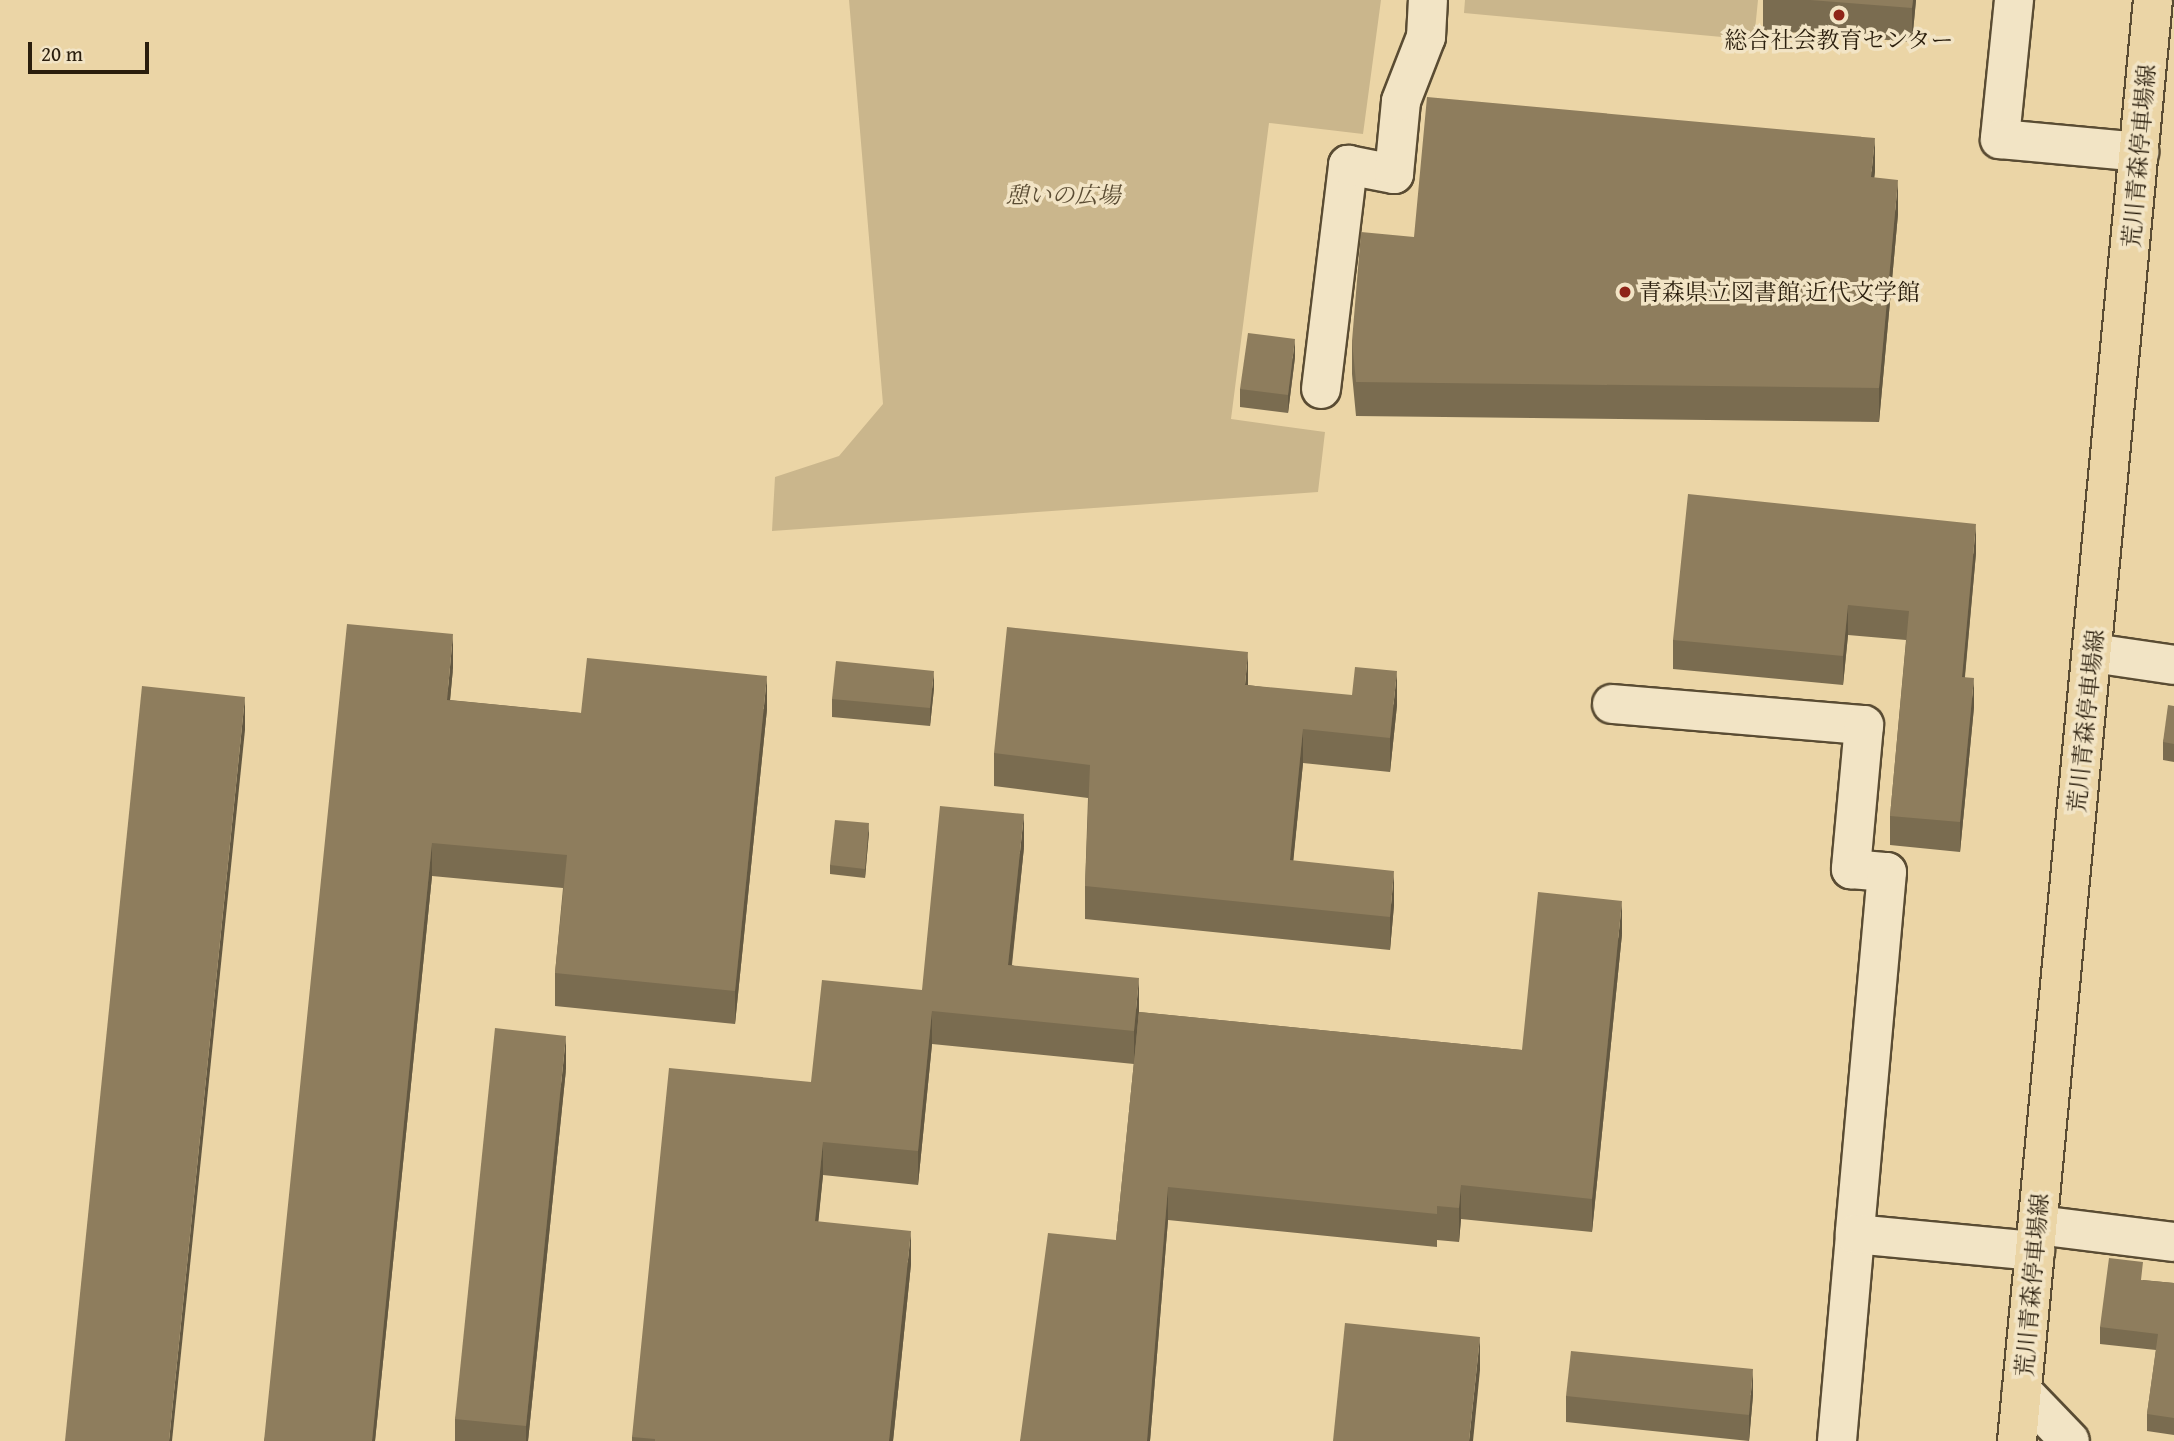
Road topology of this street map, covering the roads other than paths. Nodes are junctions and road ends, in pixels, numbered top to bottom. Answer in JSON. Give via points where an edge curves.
{"nodes":[{"id":1,"x":1428,"y":0,"type":"edge"},
{"id":2,"x":2014,"y":0,"type":"edge"},
{"id":3,"x":2153,"y":0,"type":"edge"},
{"id":4,"x":2139,"y":152,"type":"junction"},
{"id":5,"x":1321,"y":389,"type":"dead end"},
{"id":6,"x":2093,"y":653,"type":"junction"},
{"id":7,"x":2174,"y":665,"type":"edge"},
{"id":8,"x":1612,"y":704,"type":"dead end"},
{"id":9,"x":1856,"y":1234,"type":"junction"},
{"id":10,"x":2036,"y":1238,"type":"junction"},
{"id":11,"x":2174,"y":1242,"type":"edge"},
{"id":12,"x":2022,"y":1391,"type":"junction"},
{"id":13,"x":1837,"y":1441,"type":"edge"},
{"id":14,"x":2017,"y":1441,"type":"edge"},
{"id":15,"x":2070,"y":1441,"type":"edge"}],
"edges":[{"from":1,"to":5,"type":"street","via":[[1426,37],[1401,101],[1394,174],[1348,165]]},
{"from":2,"to":4,"type":"street","via":[[2000,139]]},
{"from":3,"to":4,"type":"main road","name":"荒川青森停車場線"},
{"from":4,"to":6,"type":"main road","name":"荒川青森停車場線"},
{"from":6,"to":7,"type":"street"},
{"from":6,"to":10,"type":"main road","name":"荒川青森停車場線"},
{"from":8,"to":9,"type":"street","via":[[1864,725],[1851,869],[1887,872]]},
{"from":9,"to":10,"type":"street"},
{"from":9,"to":13,"type":"street"},
{"from":10,"to":11,"type":"street"},
{"from":10,"to":12,"type":"main road","name":"荒川青森停車場線"},
{"from":12,"to":14,"type":"main road","name":"荒川青森停車場線"},
{"from":12,"to":15,"type":"street"}]}
